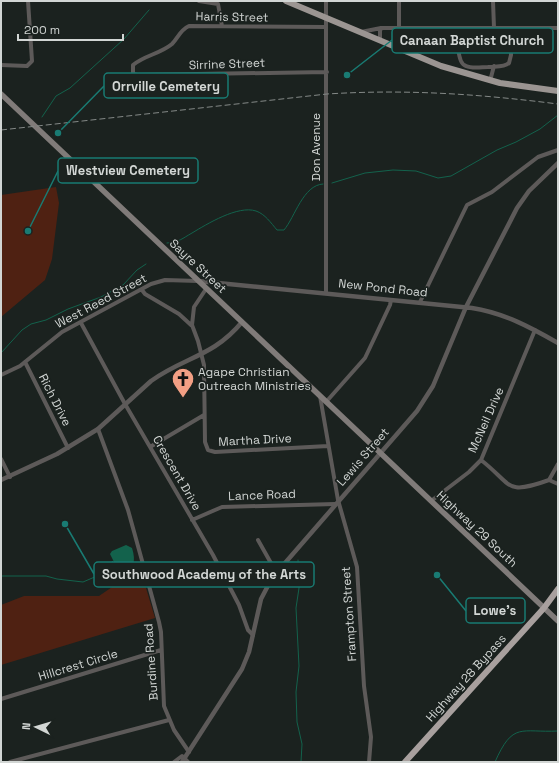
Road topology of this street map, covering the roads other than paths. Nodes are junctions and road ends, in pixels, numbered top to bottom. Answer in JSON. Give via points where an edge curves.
{"nodes":[{"id":1,"x":28,"y":1,"type":"edge"},
{"id":2,"x":199,"y":1,"type":"edge"},
{"id":3,"x":286,"y":1,"type":"edge"},
{"id":4,"x":326,"y":1,"type":"edge"},
{"id":5,"x":400,"y":1,"type":"edge"},
{"id":6,"x":493,"y":1,"type":"edge"},
{"id":7,"x":325,"y":18,"type":"junction"},
{"id":8,"x":222,"y":26,"type":"junction"},
{"id":9,"x":325,"y":27,"type":"junction"},
{"id":10,"x":381,"y":28,"type":"junction"},
{"id":11,"x":399,"y":28,"type":"junction"},
{"id":12,"x":459,"y":28,"type":"junction"},
{"id":13,"x":494,"y":28,"type":"junction"},
{"id":14,"x":510,"y":28,"type":"junction"},
{"id":15,"x":558,"y":28,"type":"edge"},
{"id":16,"x":360,"y":32,"type":"junction"},
{"id":17,"x":380,"y":40,"type":"junction"},
{"id":18,"x":1,"y":65,"type":"edge"},
{"id":19,"x":494,"y":66,"type":"junction"},
{"id":20,"x":132,"y":69,"type":"joint"},
{"id":21,"x":326,"y":72,"type":"junction"},
{"id":22,"x":490,"y":81,"type":"junction"},
{"id":23,"x":558,"y":91,"type":"edge"},
{"id":24,"x":1,"y":94,"type":"edge"},
{"id":25,"x":558,"y":150,"type":"edge"},
{"id":26,"x":558,"y":163,"type":"edge"},
{"id":27,"x":198,"y":281,"type":"junction"},
{"id":28,"x":206,"y":289,"type":"junction"},
{"id":29,"x":142,"y":290,"type":"junction"},
{"id":30,"x":326,"y":293,"type":"junction"},
{"id":31,"x":391,"y":300,"type":"junction"},
{"id":32,"x":420,"y":302,"type":"junction"},
{"id":33,"x":466,"y":307,"type":"junction"},
{"id":34,"x":242,"y":322,"type":"junction"},
{"id":35,"x":81,"y":323,"type":"junction"},
{"id":36,"x":192,"y":325,"type":"junction"},
{"id":37,"x":535,"y":330,"type":"junction"},
{"id":38,"x":558,"y":343,"type":"edge"},
{"id":39,"x":202,"y":355,"type":"junction"},
{"id":40,"x":25,"y":362,"type":"junction"},
{"id":41,"x":1,"y":375,"type":"edge"},
{"id":42,"x":320,"y":396,"type":"junction"},
{"id":43,"x":326,"y":402,"type":"junction"},
{"id":44,"x":125,"y":404,"type":"junction"},
{"id":45,"x":204,"y":415,"type":"junction"},
{"id":46,"x":98,"y":429,"type":"junction"},
{"id":47,"x":328,"y":446,"type":"junction"},
{"id":48,"x":150,"y":447,"type":"junction"},
{"id":49,"x":68,"y":448,"type":"junction"},
{"id":50,"x":380,"y":453,"type":"junction"},
{"id":51,"x":1,"y":459,"type":"edge"},
{"id":52,"x":481,"y":460,"type":"junction"},
{"id":53,"x":558,"y":464,"type":"edge"},
{"id":54,"x":10,"y":476,"type":"junction"},
{"id":55,"x":1,"y":480,"type":"edge"},
{"id":56,"x":549,"y":480,"type":"junction"},
{"id":57,"x":558,"y":484,"type":"edge"},
{"id":58,"x":431,"y":501,"type":"junction"},
{"id":59,"x":337,"y":502,"type":"junction"},
{"id":60,"x":192,"y":520,"type":"junction"},
{"id":61,"x":258,"y":540,"type":"dead end"},
{"id":62,"x":276,"y":572,"type":"junction"},
{"id":63,"x":558,"y":589,"type":"edge"},
{"id":64,"x":544,"y":608,"type":"junction"},
{"id":65,"x":558,"y":621,"type":"edge"},
{"id":66,"x":253,"y":635,"type":"junction"},
{"id":67,"x":161,"y":650,"type":"junction"},
{"id":68,"x":1,"y":699,"type":"edge"},
{"id":69,"x":169,"y":720,"type":"junction"},
{"id":70,"x":189,"y":752,"type":"junction"},
{"id":71,"x":185,"y":761,"type":"edge"},
{"id":72,"x":10,"y":762,"type":"edge"},
{"id":73,"x":174,"y":762,"type":"edge"},
{"id":74,"x":369,"y":762,"type":"edge"},
{"id":75,"x":405,"y":762,"type":"edge"}],
"edges":[{"from":1,"to":18,"type":"street","via":[[32,61],[27,66]]},
{"from":2,"to":8,"type":"street","via":[[218,4]]},
{"from":3,"to":7,"type":"main road"},
{"from":4,"to":7,"type":"street","name":"Don Avenue"},
{"from":5,"to":11,"type":"street"},
{"from":6,"to":13,"type":"street"},
{"from":7,"to":9,"type":"street","name":"Don Avenue"},
{"from":7,"to":16,"type":"main road"},
{"from":8,"to":9,"type":"street","name":"Harris Street"},
{"from":8,"to":20,"type":"street","name":"Harris Street","via":[[189,26],[164,50],[140,59]]},
{"from":9,"to":21,"type":"street","name":"Don Avenue"},
{"from":10,"to":11,"type":"street"},
{"from":10,"to":16,"type":"street"},
{"from":10,"to":17,"type":"street"},
{"from":11,"to":12,"type":"street"},
{"from":12,"to":13,"type":"street"},
{"from":12,"to":19,"type":"street","via":[[458,48],[462,64],[472,67]]},
{"from":13,"to":14,"type":"street"},
{"from":14,"to":15,"type":"street"},
{"from":14,"to":19,"type":"street","via":[[511,59],[507,65]]},
{"from":16,"to":17,"type":"main road"},
{"from":17,"to":22,"type":"main road","via":[[441,66]]},
{"from":19,"to":22,"type":"street"},
{"from":20,"to":21,"type":"street","name":"Sirrine Street","via":[[133,74],[144,75]]},
{"from":21,"to":30,"type":"street","name":"Don Avenue"},
{"from":22,"to":23,"type":"main road"},
{"from":24,"to":27,"type":"main road","name":"Sayre Street"},
{"from":25,"to":32,"type":"street","via":[[538,157],[492,192],[467,205]]},
{"from":26,"to":33,"type":"street","name":"Lewis Street","via":[[532,187],[517,208]]},
{"from":27,"to":28,"type":"main road","name":"Sayre Street"},
{"from":27,"to":29,"type":"street","name":"West Reed Street","via":[[165,280]]},
{"from":27,"to":30,"type":"street","name":"New Pond Road"},
{"from":28,"to":34,"type":"main road","name":"Sayre Street"},
{"from":28,"to":36,"type":"street","name":"Martha Drive","via":[[194,308]]},
{"from":29,"to":35,"type":"street","name":"West Reed Street"},
{"from":29,"to":36,"type":"street"},
{"from":30,"to":31,"type":"street","name":"New Pond Road"},
{"from":31,"to":32,"type":"street","name":"New Pond Road"},
{"from":31,"to":43,"type":"street","via":[[365,358]]},
{"from":32,"to":33,"type":"street","name":"New Pond Road"},
{"from":33,"to":37,"type":"street","name":"New Pond Road","via":[[502,314]]},
{"from":33,"to":50,"type":"street","name":"Lewis Street","via":[[429,393]]},
{"from":34,"to":39,"type":"street","via":[[227,338]]},
{"from":34,"to":42,"type":"main road","name":"Sayre Street"},
{"from":35,"to":40,"type":"street","name":"West Reed Street","via":[[62,332]]},
{"from":35,"to":44,"type":"street","name":"Crescent Drive"},
{"from":36,"to":39,"type":"street","name":"Martha Drive"},
{"from":37,"to":38,"type":"street","name":"New Pond Road"},
{"from":37,"to":52,"type":"street","name":"McNeil Drive"},
{"from":39,"to":44,"type":"street","via":[[161,374]]},
{"from":39,"to":45,"type":"street","name":"Martha Drive"},
{"from":40,"to":41,"type":"street","name":"West Reed Street"},
{"from":40,"to":49,"type":"street","name":"Rich Drive"},
{"from":42,"to":43,"type":"main road","name":"Sayre Street"},
{"from":42,"to":47,"type":"street","name":"Frampton Street"},
{"from":43,"to":50,"type":"main road","name":"Sayre Street"},
{"from":44,"to":46,"type":"street"},
{"from":44,"to":48,"type":"street","name":"Crescent Drive"},
{"from":45,"to":47,"type":"street","name":"Martha Drive","via":[[205,442],[208,450],[213,452]]},
{"from":45,"to":48,"type":"street"},
{"from":46,"to":49,"type":"street"},
{"from":46,"to":67,"type":"street","name":"Burdine Road","via":[[128,510],[159,622]]},
{"from":47,"to":59,"type":"street","name":"Frampton Street"},
{"from":48,"to":60,"type":"street","name":"Crescent Drive"},
{"from":49,"to":54,"type":"street"},
{"from":50,"to":58,"type":"main road","name":"Highway 29 South"},
{"from":50,"to":59,"type":"street","name":"Lewis Street"},
{"from":51,"to":54,"type":"street"},
{"from":52,"to":56,"type":"street","via":[[513,487],[524,488]]},
{"from":52,"to":58,"type":"street","name":"McNeil Drive"},
{"from":53,"to":56,"type":"street"},
{"from":54,"to":55,"type":"street"},
{"from":56,"to":57,"type":"street"},
{"from":58,"to":64,"type":"main road","name":"Highway 29 South"},
{"from":59,"to":60,"type":"street","name":"Lance Road","via":[[222,507]]},
{"from":59,"to":62,"type":"street","name":"Lewis Street"},
{"from":59,"to":74,"type":"street","name":"Frampton Street","via":[[357,567],[364,686],[371,737]]},
{"from":60,"to":66,"type":"street","name":"Crescent Drive","via":[[233,593],[248,630]]},
{"from":61,"to":62,"type":"street"},
{"from":62,"to":66,"type":"street","name":"Lewis Street","via":[[261,598]]},
{"from":63,"to":64,"type":"highway","name":"Highway 28 Bypass"},
{"from":64,"to":65,"type":"main road","name":"Highway 29 South"},
{"from":64,"to":75,"type":"highway","name":"Highway 28 Bypass"},
{"from":66,"to":70,"type":"street","name":"Lewis Street","via":[[242,669]]},
{"from":67,"to":68,"type":"street","name":"Hillcrest Circle"},
{"from":67,"to":69,"type":"street","name":"Burdine Road","via":[[163,698]]},
{"from":69,"to":70,"type":"street","name":"Burdine Road"},
{"from":69,"to":72,"type":"street"},
{"from":70,"to":71,"type":"street","name":"Lewis Street"},
{"from":71,"to":73,"type":"street","via":[[182,756]]}]}
